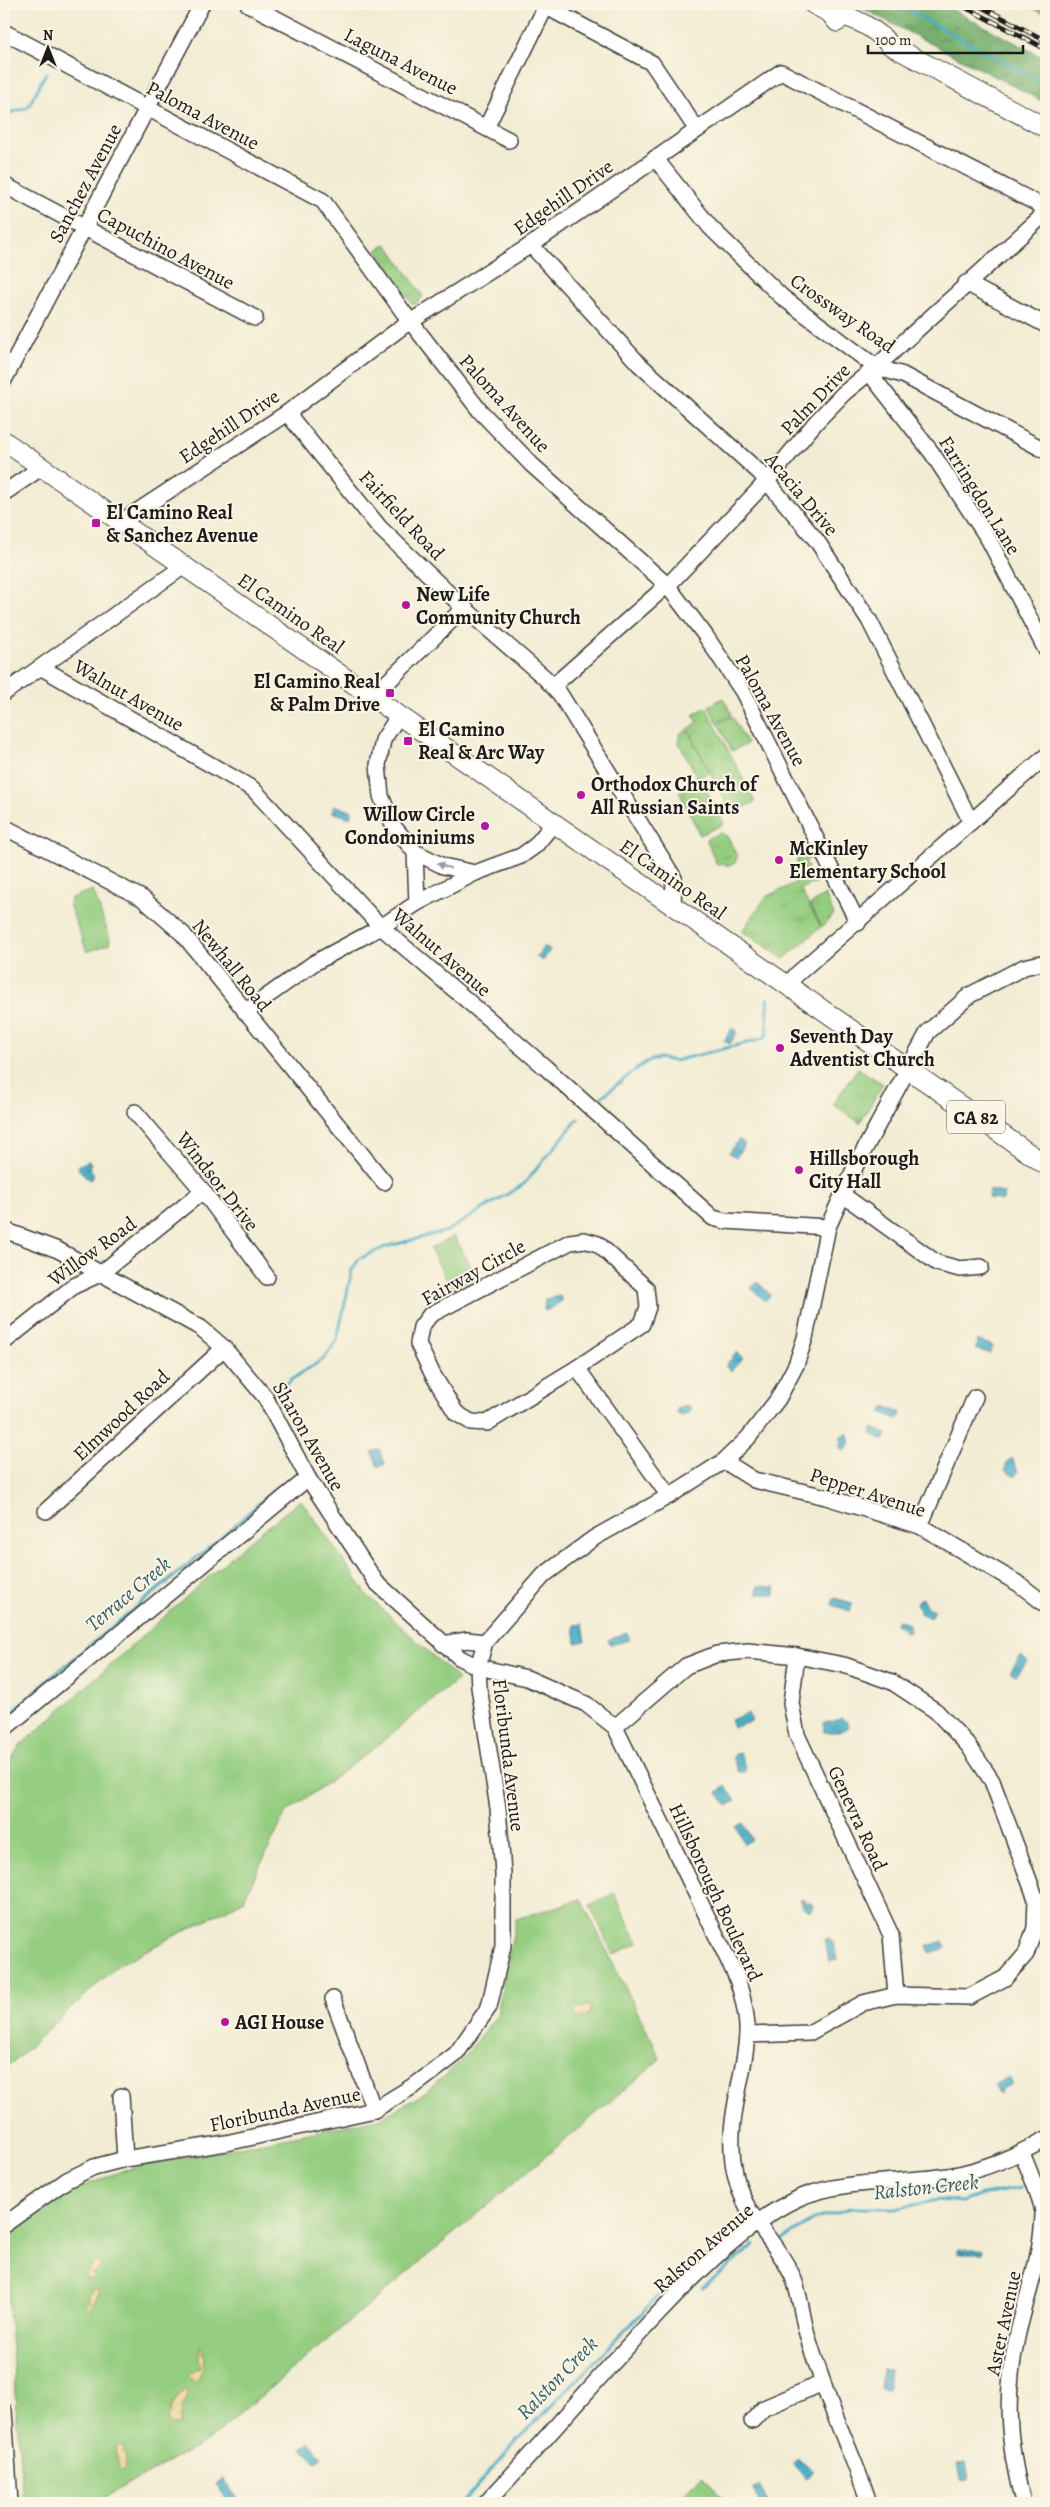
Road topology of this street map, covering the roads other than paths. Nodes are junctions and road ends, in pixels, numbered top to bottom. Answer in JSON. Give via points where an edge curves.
{"nodes":[{"id":1,"x":202,"y":4,"type":"edge"},
{"id":2,"x":248,"y":4,"type":"edge"},
{"id":3,"x":813,"y":4,"type":"edge"},
{"id":4,"x":545,"y":5,"type":"edge"},
{"id":5,"x":4,"y":32,"type":"edge"},
{"id":6,"x":147,"y":108,"type":"junction"},
{"id":7,"x":486,"y":128,"type":"junction"},
{"id":8,"x":1046,"y":128,"type":"edge"},
{"id":9,"x":697,"y":130,"type":"junction"},
{"id":10,"x":509,"y":140,"type":"dead end"},
{"id":11,"x":655,"y":158,"type":"junction"},
{"id":12,"x":4,"y":185,"type":"edge"},
{"id":13,"x":1046,"y":208,"type":"edge"},
{"id":14,"x":84,"y":227,"type":"junction"},
{"id":15,"x":531,"y":244,"type":"junction"},
{"id":16,"x":966,"y":283,"type":"junction"},
{"id":17,"x":255,"y":318,"type":"dead end"},
{"id":18,"x":410,"y":322,"type":"junction"},
{"id":19,"x":1046,"y":325,"type":"edge"},
{"id":20,"x":876,"y":367,"type":"junction"},
{"id":21,"x":4,"y":380,"type":"edge"},
{"id":22,"x":287,"y":413,"type":"junction"},
{"id":23,"x":4,"y":441,"type":"edge"},
{"id":24,"x":1046,"y":451,"type":"edge"},
{"id":25,"x":42,"y":467,"type":"junction"},
{"id":26,"x":767,"y":481,"type":"junction"},
{"id":27,"x":4,"y":494,"type":"edge"},
{"id":28,"x":121,"y":522,"type":"junction"},
{"id":29,"x":184,"y":566,"type":"junction"},
{"id":30,"x":667,"y":585,"type":"junction"},
{"id":31,"x":464,"y":608,"type":"junction"},
{"id":32,"x":1046,"y":650,"type":"edge"},
{"id":33,"x":42,"y":668,"type":"junction"},
{"id":34,"x":553,"y":686,"type":"junction"},
{"id":35,"x":4,"y":693,"type":"edge"},
{"id":36,"x":372,"y":697,"type":"junction"},
{"id":37,"x":399,"y":715,"type":"junction"},
{"id":38,"x":1046,"y":756,"type":"edge"},
{"id":39,"x":971,"y":822,"type":"junction"},
{"id":40,"x":554,"y":823,"type":"junction"},
{"id":41,"x":4,"y":827,"type":"edge"},
{"id":42,"x":415,"y":852,"type":"junction"},
{"id":43,"x":475,"y":873,"type":"junction"},
{"id":44,"x":417,"y":903,"type":"junction"},
{"id":45,"x":673,"y":906,"type":"junction"},
{"id":46,"x":858,"y":923,"type":"junction"},
{"id":47,"x":381,"y":927,"type":"junction"},
{"id":48,"x":1046,"y":962,"type":"edge"},
{"id":49,"x":788,"y":986,"type":"junction"},
{"id":50,"x":245,"y":1012,"type":"junction"},
{"id":51,"x":906,"y":1069,"type":"junction"},
{"id":52,"x":136,"y":1112,"type":"dead end"},
{"id":53,"x":1046,"y":1165,"type":"edge"},
{"id":54,"x":384,"y":1182,"type":"dead end"},
{"id":55,"x":203,"y":1191,"type":"junction"},
{"id":56,"x":843,"y":1196,"type":"junction"},
{"id":57,"x":828,"y":1227,"type":"junction"},
{"id":58,"x":4,"y":1230,"type":"edge"},
{"id":59,"x":981,"y":1267,"type":"dead end"},
{"id":60,"x":100,"y":1274,"type":"junction"},
{"id":61,"x":267,"y":1277,"type":"dead end"},
{"id":62,"x":4,"y":1342,"type":"edge"},
{"id":63,"x":224,"y":1348,"type":"junction"},
{"id":64,"x":578,"y":1368,"type":"junction"},
{"id":65,"x":975,"y":1397,"type":"dead end"},
{"id":66,"x":724,"y":1461,"type":"junction"},
{"id":67,"x":308,"y":1478,"type":"junction"},
{"id":68,"x":669,"y":1496,"type":"junction"},
{"id":69,"x":46,"y":1512,"type":"dead end"},
{"id":70,"x":920,"y":1526,"type":"junction"},
{"id":71,"x":1046,"y":1605,"type":"edge"},
{"id":72,"x":485,"y":1642,"type":"junction"},
{"id":73,"x":442,"y":1644,"type":"junction"},
{"id":74,"x":797,"y":1656,"type":"junction"},
{"id":75,"x":478,"y":1667,"type":"junction"},
{"id":76,"x":615,"y":1727,"type":"junction"},
{"id":77,"x":4,"y":1729,"type":"edge"},
{"id":78,"x":896,"y":1996,"type":"junction"},
{"id":79,"x":333,"y":1999,"type":"dead end"},
{"id":80,"x":747,"y":2035,"type":"junction"},
{"id":81,"x":121,"y":2096,"type":"dead end"},
{"id":82,"x":374,"y":2110,"type":"junction"},
{"id":83,"x":1046,"y":2139,"type":"edge"},
{"id":84,"x":1022,"y":2153,"type":"junction"},
{"id":85,"x":125,"y":2159,"type":"junction"},
{"id":86,"x":756,"y":2224,"type":"junction"},
{"id":87,"x":4,"y":2225,"type":"edge"},
{"id":88,"x":822,"y":2383,"type":"junction"},
{"id":89,"x":4,"y":2411,"type":"edge"},
{"id":90,"x":752,"y":2421,"type":"dead end"},
{"id":91,"x":10,"y":2503,"type":"edge"},
{"id":92,"x":486,"y":2503,"type":"edge"},
{"id":93,"x":869,"y":2503,"type":"edge"},
{"id":94,"x":1023,"y":2503,"type":"edge"}],
"edges":[{"from":1,"to":6,"type":"street","name":"Sanchez Avenue"},
{"from":2,"to":7,"type":"street","name":"Laguna Avenue"},
{"from":3,"to":8,"type":"main road","via":[[861,23],[880,34],[890,45]]},
{"from":4,"to":7,"type":"street"},
{"from":4,"to":9,"type":"street","via":[[652,63]]},
{"from":5,"to":6,"type":"street","name":"Paloma Avenue"},
{"from":6,"to":14,"type":"street","name":"Sanchez Avenue"},
{"from":6,"to":18,"type":"street","name":"Paloma Avenue","via":[[322,201]]},
{"from":7,"to":10,"type":"street","name":"Laguna Avenue"},
{"from":9,"to":11,"type":"street","name":"Edgehill Drive"},
{"from":9,"to":13,"type":"street","name":"Edgehill Drive","via":[[781,72]]},
{"from":11,"to":15,"type":"street","name":"Edgehill Drive"},
{"from":11,"to":20,"type":"street","name":"Crossway Road","via":[[710,227],[782,297]]},
{"from":12,"to":14,"type":"street","name":"Capuchino Avenue"},
{"from":13,"to":16,"type":"street","name":"Palm Drive","via":[[1039,219]]},
{"from":14,"to":17,"type":"street","name":"Capuchino Avenue"},
{"from":14,"to":21,"type":"street","name":"Sanchez Avenue"},
{"from":15,"to":18,"type":"street","name":"Edgehill Drive"},
{"from":15,"to":26,"type":"street","name":"Acacia Drive","via":[[639,364]]},
{"from":16,"to":19,"type":"street"},
{"from":16,"to":20,"type":"street","name":"Palm Drive"},
{"from":18,"to":22,"type":"street","name":"Edgehill Drive"},
{"from":18,"to":30,"type":"street","name":"Paloma Avenue","via":[[480,411],[532,465]]},
{"from":20,"to":24,"type":"street","name":"Crossway Road","via":[[904,376]]},
{"from":20,"to":26,"type":"street","name":"Palm Drive","via":[[816,422]]},
{"from":20,"to":32,"type":"street","name":"Farringdon Lane","via":[[875,380],[932,453],[989,540]]},
{"from":22,"to":28,"type":"street","name":"Edgehill Drive"},
{"from":22,"to":31,"type":"street","name":"Fairfield Road","via":[[380,528]]},
{"from":23,"to":25,"type":"main road","name":"El Camino Real","number":"CA 82"},
{"from":25,"to":27,"type":"street"},
{"from":25,"to":28,"type":"main road","name":"El Camino Real","number":"CA 82"},
{"from":26,"to":30,"type":"street","name":"Palm Drive"},
{"from":26,"to":39,"type":"street","name":"Acacia Drive","via":[[817,541],[870,620]]},
{"from":28,"to":29,"type":"main road","name":"El Camino Real","number":"CA 82"},
{"from":29,"to":33,"type":"street"},
{"from":29,"to":36,"type":"main road","name":"El Camino Real","number":"CA 82"},
{"from":30,"to":34,"type":"street","name":"Palm Drive"},
{"from":30,"to":46,"type":"street","name":"Paloma Avenue","via":[[743,692]]},
{"from":31,"to":34,"type":"street","name":"Fairfield Road"},
{"from":31,"to":36,"type":"street"},
{"from":33,"to":35,"type":"street"},
{"from":33,"to":47,"type":"street","name":"Walnut Avenue","via":[[253,789]]},
{"from":34,"to":45,"type":"street","name":"Fairfield Road","via":[[674,878]]},
{"from":36,"to":37,"type":"main road","name":"El Camino Real","number":"CA 82"},
{"from":37,"to":40,"type":"main road","name":"El Camino Real","number":"CA 82"},
{"from":37,"to":42,"type":"street","via":[[383,740],[378,764],[380,796],[394,827]]},
{"from":38,"to":39,"type":"street"},
{"from":39,"to":46,"type":"street"},
{"from":40,"to":43,"type":"street","via":[[535,846],[521,856]]},
{"from":40,"to":45,"type":"main road","name":"El Camino Real","number":"CA 82"},
{"from":41,"to":50,"type":"street","name":"Newhall Road","via":[[142,898],[183,934]]},
{"from":43,"to":42,"type":"street","one_way":true,"via":[[443,866]]},
{"from":42,"to":44,"type":"street"},
{"from":43,"to":44,"type":"street"},
{"from":44,"to":47,"type":"street"},
{"from":45,"to":49,"type":"main road","name":"El Camino Real","number":"CA 82"},
{"from":46,"to":49,"type":"street"},
{"from":47,"to":50,"type":"street","via":[[314,963]]},
{"from":47,"to":57,"type":"street","name":"Walnut Avenue","via":[[545,1067],[713,1218]]},
{"from":48,"to":51,"type":"street","name":"Floribunda Avenue","via":[[1024,967],[970,995],[928,1032]]},
{"from":49,"to":51,"type":"main road","name":"El Camino Real","number":"CA 82"},
{"from":50,"to":54,"type":"street","name":"Newhall Road"},
{"from":51,"to":53,"type":"main road","name":"El Camino Real","number":"CA 82"},
{"from":51,"to":56,"type":"street","name":"Floribunda Avenue"},
{"from":52,"to":55,"type":"street","name":"Windsor Drive"},
{"from":55,"to":60,"type":"street","name":"Willow Road"},
{"from":55,"to":61,"type":"street","name":"Windsor Drive"},
{"from":56,"to":57,"type":"street","name":"Floribunda Avenue"},
{"from":56,"to":59,"type":"street","via":[[937,1262],[960,1269]]},
{"from":57,"to":66,"type":"street","name":"Floribunda Avenue","via":[[805,1338],[796,1365],[778,1399],[748,1438]]},
{"from":58,"to":60,"type":"street","name":"Sharon Avenue","via":[[58,1250]]},
{"from":60,"to":62,"type":"street","name":"Willow Road","via":[[74,1286]]},
{"from":60,"to":63,"type":"street","name":"Sharon Avenue","via":[[201,1328]]},
{"from":63,"to":67,"type":"street","name":"Sharon Avenue","via":[[266,1396]]},
{"from":63,"to":69,"type":"street","name":"Elmwood Road"},
{"from":64,"to":64,"type":"street","name":"Fairway Circle","via":[[642,1324],[648,1307],[646,1288],[598,1244],[584,1240],[570,1242],[430,1315],[421,1328],[418,1344],[434,1375],[456,1414],[471,1422],[487,1423]]},
{"from":64,"to":68,"type":"street"},
{"from":65,"to":70,"type":"street"},
{"from":66,"to":68,"type":"street","name":"Floribunda Avenue"},
{"from":66,"to":70,"type":"street","name":"Pepper Avenue","via":[[754,1480],[826,1497]]},
{"from":67,"to":73,"type":"street","name":"Sharon Avenue","via":[[376,1582]]},
{"from":67,"to":77,"type":"street"},
{"from":68,"to":72,"type":"street","name":"Floribunda Avenue","via":[[594,1538],[544,1575]]},
{"from":70,"to":71,"type":"street","name":"Pepper Avenue","via":[[1019,1584]]},
{"from":72,"to":73,"type":"street","via":[[468,1640]]},
{"from":72,"to":75,"type":"street","name":"Floribunda Avenue"},
{"from":73,"to":75,"type":"street","name":"Sharon Avenue"},
{"from":74,"to":76,"type":"street","via":[[748,1651],[717,1654],[686,1666]]},
{"from":74,"to":78,"type":"street","name":"Genevra Road","via":[[791,1703],[797,1735],[891,1934]]},
{"from":74,"to":78,"type":"street","via":[[844,1665],[892,1682],[936,1711],[968,1745],[992,1782],[1036,1899],[1035,1928],[1026,1954],[1004,1978],[969,1997]]},
{"from":75,"to":76,"type":"street","name":"Hillsborough Boulevard","via":[[527,1678],[586,1704]]},
{"from":75,"to":82,"type":"street","name":"Floribunda Avenue","via":[[498,1808],[503,1873],[503,1946],[489,2007],[456,2054],[418,2083]]},
{"from":76,"to":80,"type":"street","name":"Hillsborough Boulevard","via":[[736,1976],[743,1995]]},
{"from":78,"to":80,"type":"street","via":[[863,2003],[808,2033]]},
{"from":79,"to":82,"type":"street"},
{"from":80,"to":86,"type":"street","name":"Hillsborough Boulevard","via":[[731,2123],[731,2140],[740,2192]]},
{"from":81,"to":85,"type":"street"},
{"from":82,"to":85,"type":"street","name":"Floribunda Avenue","via":[[226,2143]]},
{"from":83,"to":84,"type":"street","name":"Ralston Avenue"},
{"from":84,"to":86,"type":"street","name":"Ralston Avenue","via":[[982,2168],[943,2177],[829,2189],[798,2199]]},
{"from":84,"to":94,"type":"street","name":"Aster Avenue","via":[[1043,2212],[1008,2400],[1011,2457]]},
{"from":85,"to":87,"type":"street","name":"Floribunda Avenue","via":[[94,2167],[67,2180]]},
{"from":86,"to":88,"type":"street","name":"Hillsborough Boulevard","via":[[782,2257],[792,2276]]},
{"from":86,"to":92,"type":"street","name":"Ralston Avenue","via":[[682,2288]]},
{"from":88,"to":90,"type":"street","via":[[764,2408]]},
{"from":88,"to":93,"type":"street","name":"Hillsborough Boulevard"},
{"from":89,"to":91,"type":"street"}]}
